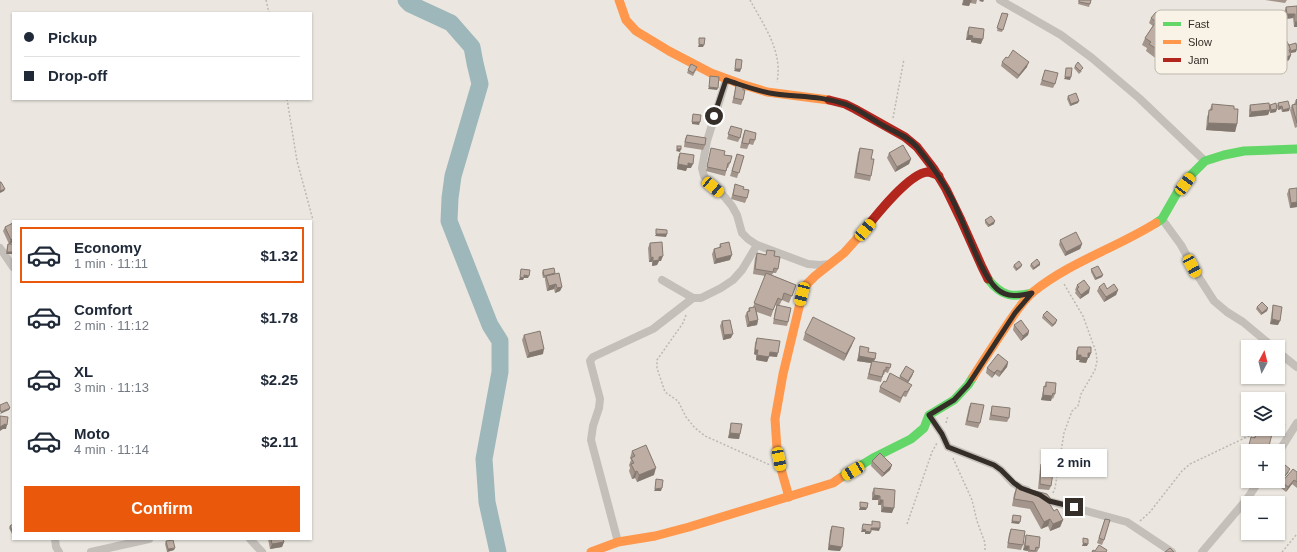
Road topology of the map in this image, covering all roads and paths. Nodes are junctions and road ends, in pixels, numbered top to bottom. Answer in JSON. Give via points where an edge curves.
{"nodes":[{"id":1,"x":266,"y":0,"type":"edge"},
{"id":2,"x":619,"y":0,"type":"edge"},
{"id":3,"x":750,"y":0,"type":"edge"},
{"id":4,"x":1000,"y":0,"type":"edge"},
{"id":5,"x":269,"y":12,"type":"edge"},
{"id":6,"x":904,"y":59,"type":"dead end"},
{"id":7,"x":726,"y":80,"type":"junction"},
{"id":8,"x":774,"y":94,"type":"junction"},
{"id":9,"x":287,"y":100,"type":"edge"},
{"id":10,"x":885,"y":126,"type":"junction"},
{"id":11,"x":1297,"y":149,"type":"edge"},
{"id":12,"x":1205,"y":161,"type":"junction"},
{"id":13,"x":939,"y":176,"type":"junction"},
{"id":14,"x":1162,"y":219,"type":"junction"},
{"id":15,"x":312,"y":220,"type":"dead end"},
{"id":16,"x":757,"y":245,"type":"junction"},
{"id":17,"x":0,"y":248,"type":"edge"},
{"id":18,"x":831,"y":264,"type":"junction"},
{"id":19,"x":12,"y":266,"type":"edge"},
{"id":20,"x":1059,"y":275,"type":"junction"},
{"id":21,"x":662,"y":280,"type":"dead end"},
{"id":22,"x":1032,"y":293,"type":"junction"},
{"id":23,"x":690,"y":299,"type":"junction"},
{"id":24,"x":1265,"y":340,"type":"edge"},
{"id":25,"x":1285,"y":358,"type":"edge"},
{"id":26,"x":1297,"y":367,"type":"edge"},
{"id":27,"x":954,"y":400,"type":"junction"},
{"id":28,"x":929,"y":415,"type":"junction"},
{"id":29,"x":1297,"y":423,"type":"edge"},
{"id":30,"x":942,"y":434,"type":"junction"},
{"id":31,"x":1249,"y":436,"type":"edge"},
{"id":32,"x":1284,"y":444,"type":"edge"},
{"id":33,"x":948,"y":447,"type":"junction"},
{"id":34,"x":781,"y":469,"type":"junction"},
{"id":35,"x":1254,"y":488,"type":"edge"},
{"id":36,"x":789,"y":497,"type":"junction"},
{"id":37,"x":1049,"y":501,"type":"junction"},
{"id":38,"x":1127,"y":522,"type":"junction"},
{"id":39,"x":907,"y":524,"type":"dead end"},
{"id":40,"x":1297,"y":534,"type":"edge"},
{"id":41,"x":55,"y":540,"type":"edge"},
{"id":42,"x":145,"y":540,"type":"edge"},
{"id":43,"x":251,"y":540,"type":"edge"},
{"id":44,"x":618,"y":542,"type":"junction"},
{"id":45,"x":58,"y":552,"type":"edge"},
{"id":46,"x":91,"y":552,"type":"edge"},
{"id":47,"x":262,"y":552,"type":"edge"},
{"id":48,"x":591,"y":552,"type":"edge"},
{"id":49,"x":985,"y":552,"type":"edge"},
{"id":50,"x":1172,"y":552,"type":"edge"},
{"id":51,"x":1202,"y":552,"type":"edge"},
{"id":52,"x":1282,"y":552,"type":"edge"}],
"edges":[{"from":1,"to":5,"type":"path"},
{"from":2,"to":7,"type":"street","via":[[626,22],[633,30]]},
{"from":3,"to":8,"type":"path","via":[[777,53],[779,73]]},
{"from":4,"to":12,"type":"street","via":[[1061,35],[1092,58],[1139,98]]},
{"from":6,"to":10,"type":"path","via":[[894,117]]},
{"from":7,"to":8,"type":"street"},
{"from":7,"to":16,"type":"street","via":[[707,141],[702,168],[704,176],[732,206],[742,233]]},
{"from":8,"to":10,"type":"street","via":[[811,96],[845,104]]},
{"from":9,"to":15,"type":"path","via":[[297,161]]},
{"from":10,"to":13,"type":"street","via":[[916,145]]},
{"from":11,"to":12,"type":"street","via":[[1244,151]]},
{"from":12,"to":14,"type":"street","via":[[1177,194]]},
{"from":13,"to":18,"type":"street","via":[[933,172],[919,175],[895,194],[844,253]]},
{"from":13,"to":22,"type":"street","via":[[959,212],[976,254],[996,289],[1016,296]]},
{"from":14,"to":20,"type":"street"},
{"from":14,"to":24,"type":"street","via":[[1181,245],[1214,301]]},
{"from":16,"to":18,"type":"street","via":[[808,264]]},
{"from":16,"to":23,"type":"street","via":[[733,280],[701,298]]},
{"from":17,"to":19,"type":"street"},
{"from":18,"to":34,"type":"street","via":[[807,284],[783,374],[775,419]]},
{"from":20,"to":22,"type":"street"},
{"from":20,"to":37,"type":"path","via":[[1083,316],[1097,361],[1064,433],[1055,488]]},
{"from":21,"to":23,"type":"street"},
{"from":22,"to":27,"type":"street","via":[[1015,313],[975,376]]},
{"from":23,"to":34,"type":"path","via":[[683,323],[657,360],[665,392],[678,401],[686,417],[705,436]]},
{"from":23,"to":44,"type":"street","via":[[653,329],[593,357],[590,361],[600,399],[591,440]]},
{"from":25,"to":26,"type":"street"},
{"from":27,"to":28,"type":"street"},
{"from":27,"to":30,"type":"path"},
{"from":28,"to":30,"type":"street"},
{"from":28,"to":36,"type":"street","via":[[924,428],[911,439],[873,458],[833,483]]},
{"from":29,"to":32,"type":"street"},
{"from":30,"to":33,"type":"street"},
{"from":30,"to":39,"type":"path","via":[[932,452]]},
{"from":31,"to":38,"type":"path","via":[[1190,464],[1147,515],[1137,522]]},
{"from":33,"to":37,"type":"street","via":[[994,465],[1021,488]]},
{"from":33,"to":49,"type":"path","via":[[972,500],[985,543]]},
{"from":34,"to":36,"type":"street"},
{"from":35,"to":51,"type":"street"},
{"from":36,"to":44,"type":"street","via":[[655,536]]},
{"from":37,"to":38,"type":"street"},
{"from":38,"to":50,"type":"street"},
{"from":40,"to":52,"type":"path"},
{"from":41,"to":45,"type":"street"},
{"from":42,"to":46,"type":"street"},
{"from":43,"to":47,"type":"street"},
{"from":44,"to":48,"type":"street"}]}
